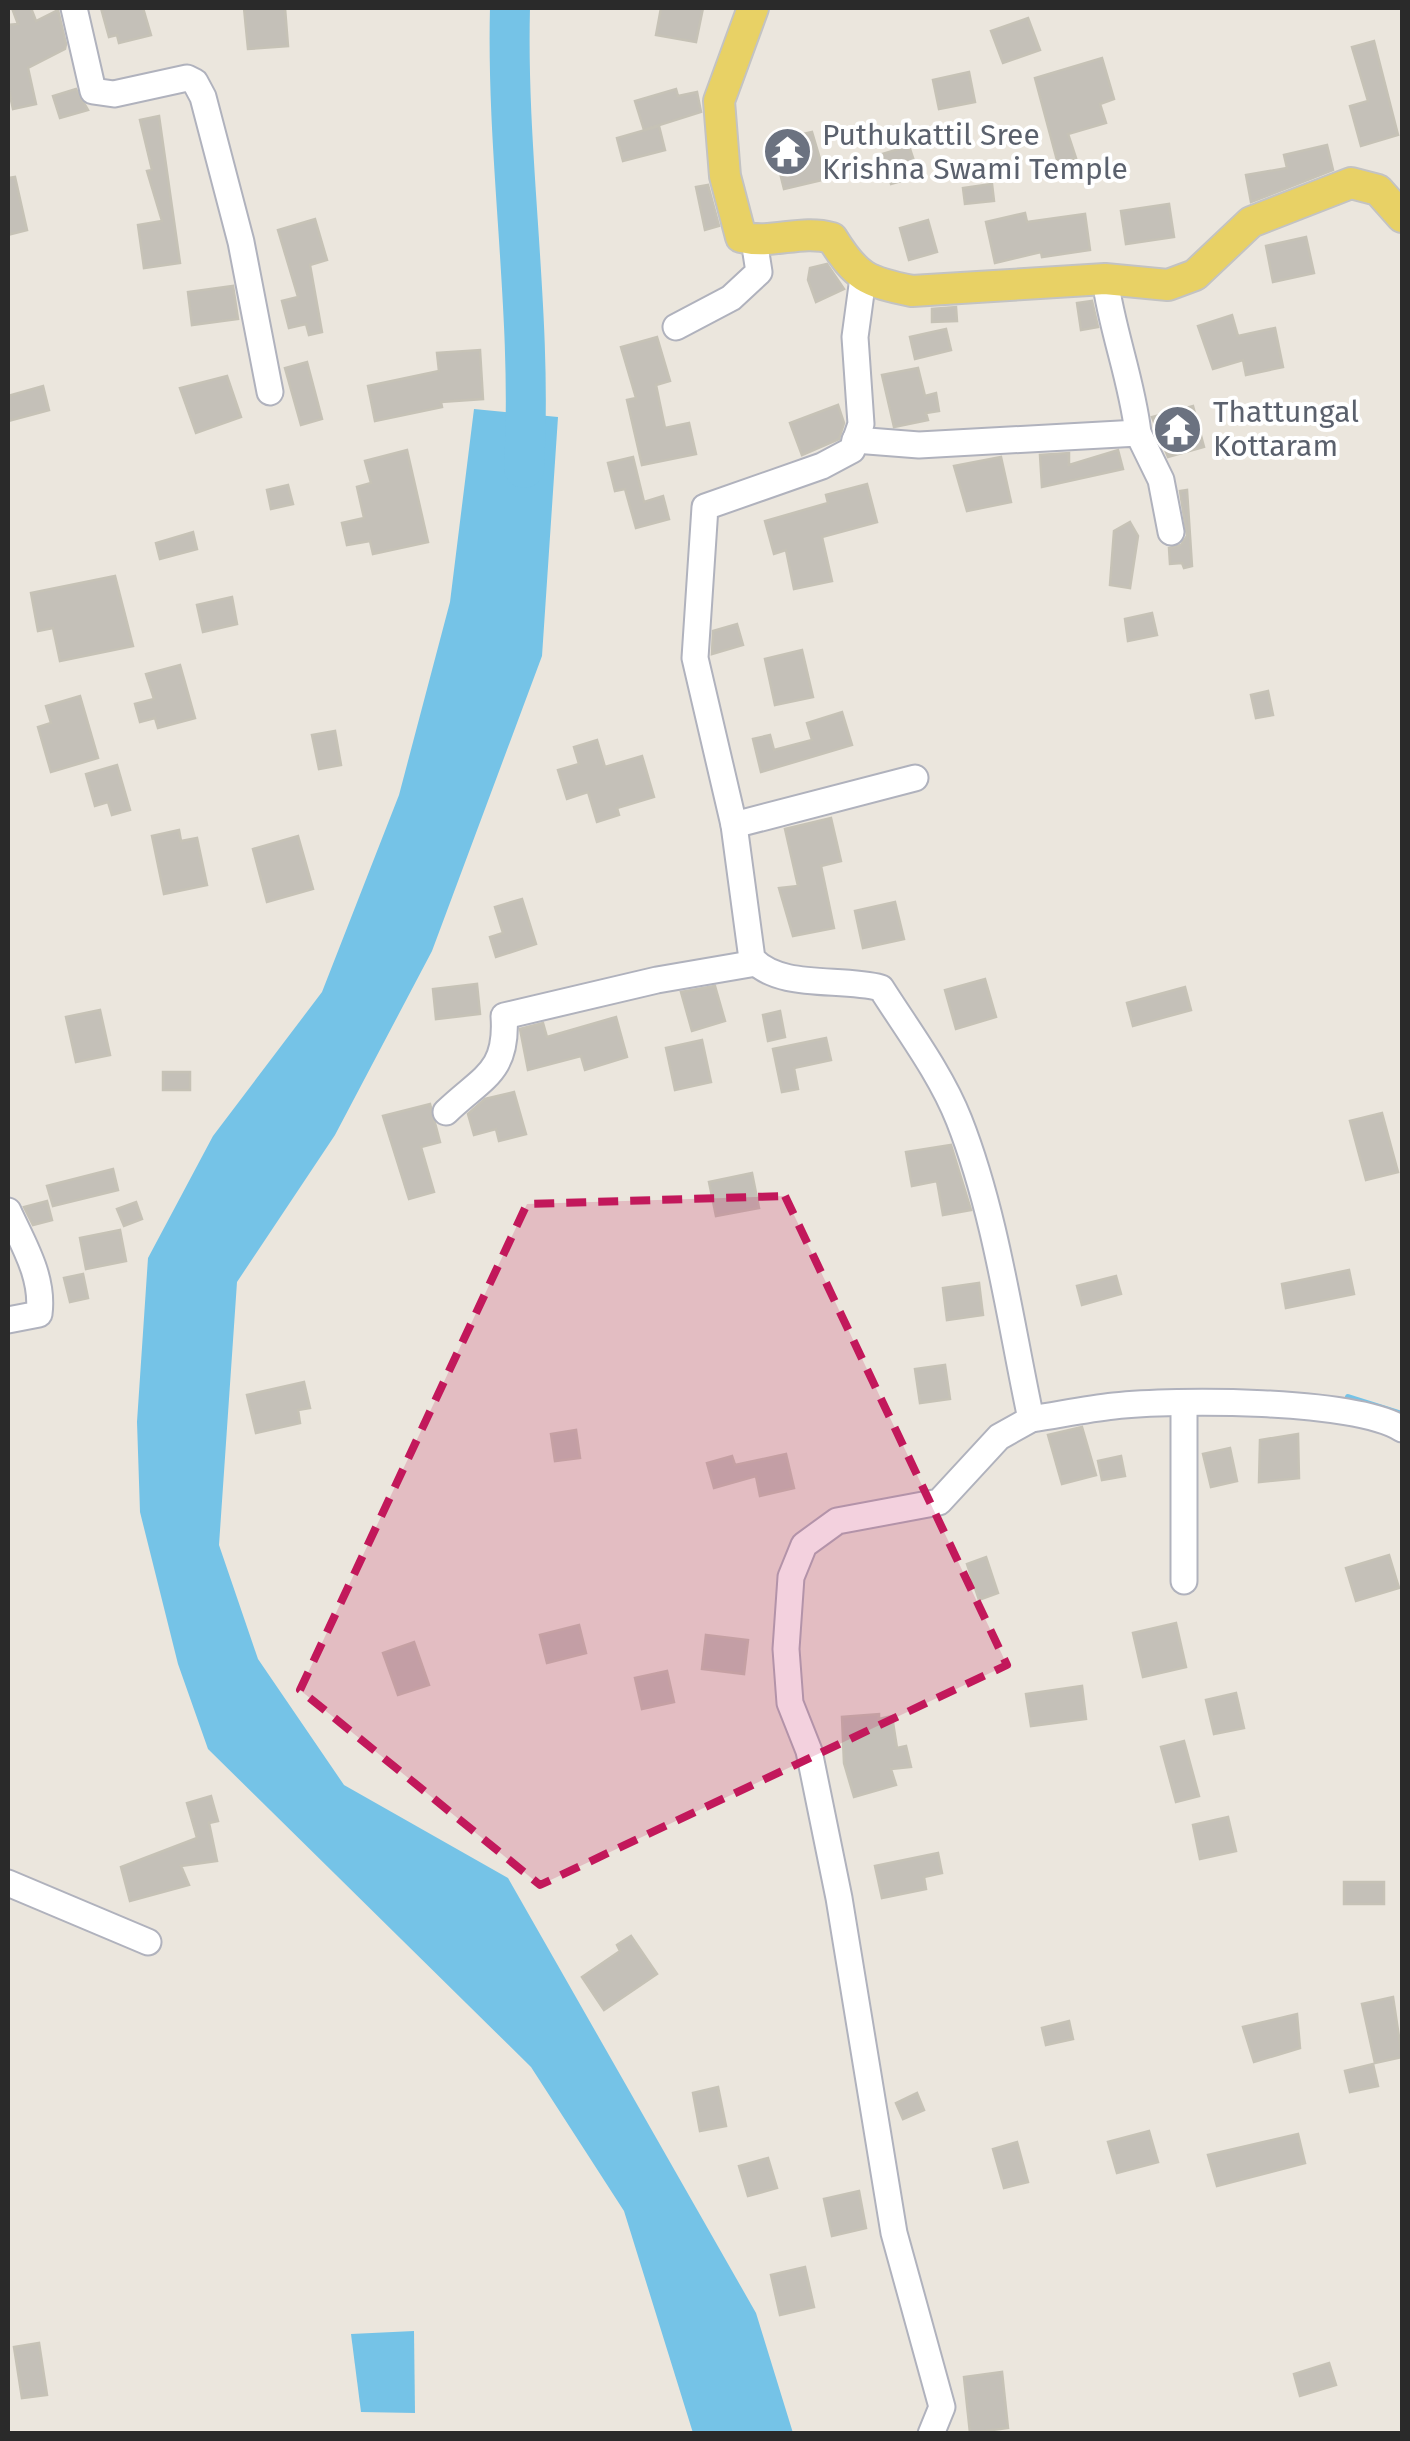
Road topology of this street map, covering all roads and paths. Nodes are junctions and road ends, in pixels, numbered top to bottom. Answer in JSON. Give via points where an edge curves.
{"nodes":[{"id":1,"x":74,"y":8,"type":"edge"},
{"id":2,"x":753,"y":8,"type":"edge"},
{"id":3,"x":1402,"y":216,"type":"edge"},
{"id":4,"x":754,"y":240,"type":"junction"},
{"id":5,"x":863,"y":278,"type":"junction"},
{"id":6,"x":1104,"y":278,"type":"junction"},
{"id":7,"x":676,"y":327,"type":"dead end"},
{"id":8,"x":270,"y":392,"type":"dead end"},
{"id":9,"x":1138,"y":433,"type":"junction"},
{"id":10,"x":855,"y":440,"type":"junction"},
{"id":11,"x":1170,"y":532,"type":"dead end"},
{"id":12,"x":915,"y":778,"type":"dead end"},
{"id":13,"x":734,"y":825,"type":"junction"},
{"id":14,"x":756,"y":964,"type":"junction"},
{"id":15,"x":446,"y":1112,"type":"dead end"},
{"id":16,"x":8,"y":1212,"type":"edge"},
{"id":17,"x":8,"y":1320,"type":"edge"},
{"id":18,"x":1184,"y":1404,"type":"junction"},
{"id":19,"x":1031,"y":1420,"type":"junction"},
{"id":20,"x":1402,"y":1429,"type":"edge"},
{"id":21,"x":1184,"y":1581,"type":"dead end"},
{"id":22,"x":8,"y":1883,"type":"edge"},
{"id":23,"x":148,"y":1942,"type":"dead end"},
{"id":24,"x":931,"y":2434,"type":"edge"}],
"edges":[{"from":1,"to":8,"type":"street","via":[[93,92],[114,94],[187,78],[203,97]]},
{"from":2,"to":4,"type":"main road","via":[[719,101],[731,214],[741,236]]},
{"from":3,"to":6,"type":"main road","via":[[1378,190],[1351,183],[1251,222],[1195,275],[1168,286]]},
{"from":4,"to":5,"type":"main road","via":[[808,232],[832,238]]},
{"from":4,"to":7,"type":"street","via":[[759,272],[731,298]]},
{"from":5,"to":6,"type":"main road","via":[[912,291]]},
{"from":5,"to":10,"type":"street","via":[[856,337],[861,424]]},
{"from":6,"to":9,"type":"street"},
{"from":9,"to":10,"type":"street","via":[[918,445]]},
{"from":9,"to":11,"type":"street","via":[[1161,480]]},
{"from":10,"to":13,"type":"street","via":[[852,450],[822,466],[706,507],[696,658]]},
{"from":12,"to":13,"type":"street"},
{"from":13,"to":14,"type":"street"},
{"from":14,"to":15,"type":"street","via":[[504,1016],[495,1072]]},
{"from":14,"to":19,"type":"street","via":[[795,980],[850,980],[881,988],[903,1022],[959,1118]]},
{"from":16,"to":17,"type":"street","via":[[34,1265],[40,1302],[39,1314]]},
{"from":18,"to":19,"type":"street","via":[[1116,1405]]},
{"from":18,"to":20,"type":"street","via":[[1339,1412]]},
{"from":18,"to":21,"type":"street"},
{"from":19,"to":24,"type":"street","via":[[1000,1438],[938,1502],[837,1521],[804,1544],[792,1578],[790,1702],[809,1751],[840,1898],[894,2233],[942,2407]]},
{"from":22,"to":23,"type":"street"}]}
